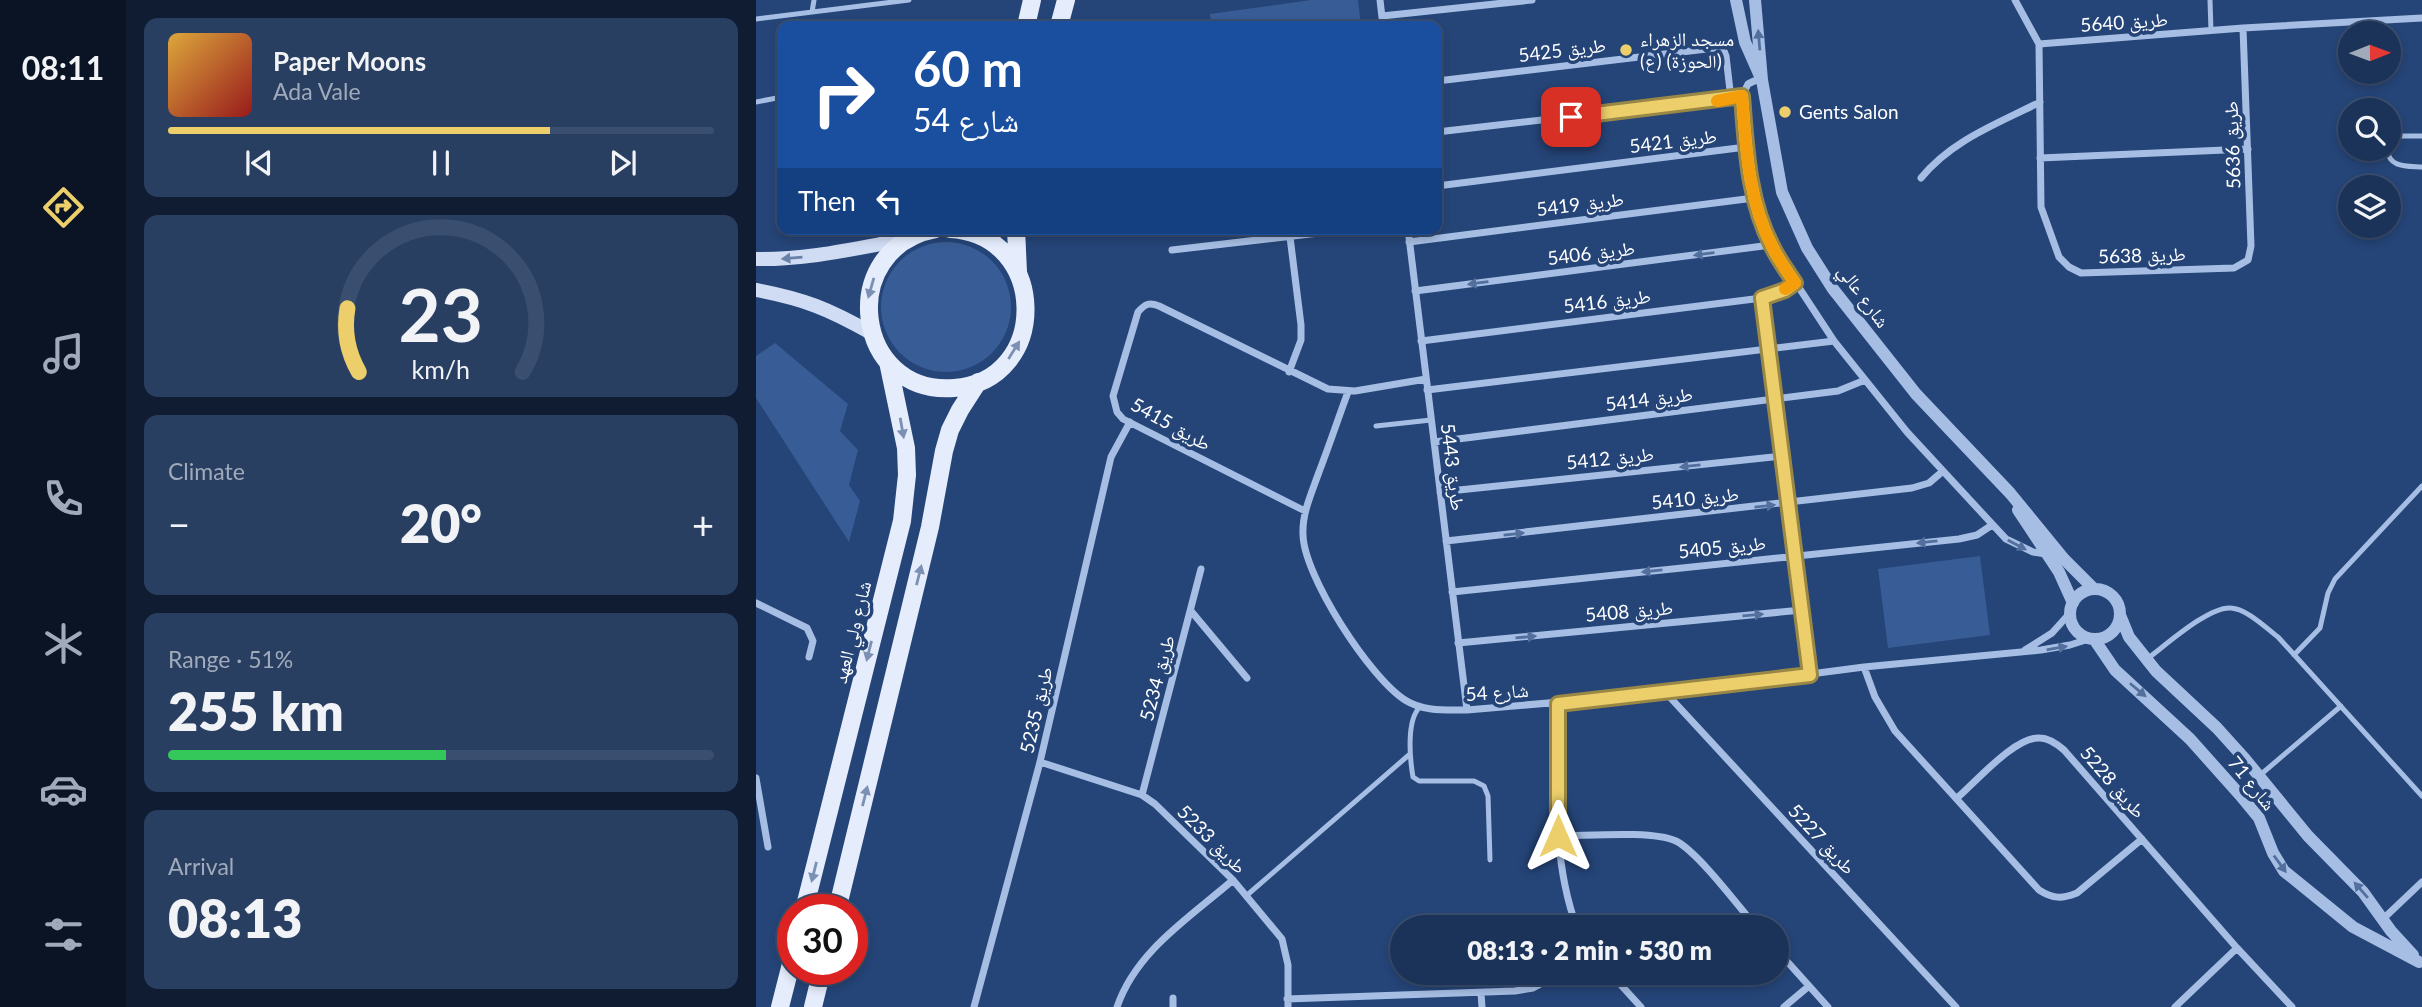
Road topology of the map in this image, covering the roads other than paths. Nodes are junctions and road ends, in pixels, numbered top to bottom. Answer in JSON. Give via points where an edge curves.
{"nodes":[{"id":1,"x":814,"y":0,"type":"edge"},
{"id":2,"x":909,"y":0,"type":"edge"},
{"id":3,"x":1032,"y":0,"type":"edge"},
{"id":4,"x":1066,"y":0,"type":"edge"},
{"id":5,"x":1380,"y":0,"type":"edge"},
{"id":6,"x":1532,"y":0,"type":"edge"},
{"id":7,"x":1738,"y":0,"type":"edge"},
{"id":8,"x":1753,"y":0,"type":"edge"},
{"id":9,"x":2015,"y":0,"type":"edge"},
{"id":10,"x":2210,"y":0,"type":"edge"},
{"id":11,"x":812,"y":12,"type":"junction"},
{"id":12,"x":1382,"y":16,"type":"junction"},
{"id":13,"x":2422,"y":18,"type":"edge"},
{"id":14,"x":756,"y":19,"type":"edge"},
{"id":15,"x":1027,"y":21,"type":"edge"},
{"id":16,"x":1060,"y":21,"type":"edge"},
{"id":17,"x":1382,"y":21,"type":"edge"},
{"id":18,"x":2243,"y":28,"type":"junction"},
{"id":19,"x":2211,"y":31,"type":"junction"},
{"id":20,"x":2039,"y":44,"type":"junction"},
{"id":21,"x":1442,"y":80,"type":"edge"},
{"id":22,"x":1762,"y":80,"type":"junction"},
{"id":23,"x":1742,"y":96,"type":"junction"},
{"id":24,"x":777,"y":98,"type":"edge"},
{"id":25,"x":1731,"y":99,"type":"junction"},
{"id":26,"x":756,"y":102,"type":"edge"},
{"id":27,"x":2040,"y":102,"type":"junction"},
{"id":28,"x":1442,"y":131,"type":"edge"},
{"id":29,"x":2401,"y":136,"type":"edge"},
{"id":30,"x":2422,"y":136,"type":"edge"},
{"id":31,"x":1746,"y":147,"type":"junction"},
{"id":32,"x":2248,"y":149,"type":"junction"},
{"id":33,"x":2040,"y":158,"type":"junction"},
{"id":34,"x":2390,"y":161,"type":"edge"},
{"id":35,"x":2422,"y":167,"type":"edge"},
{"id":36,"x":1921,"y":178,"type":"dead end"},
{"id":37,"x":1442,"y":185,"type":"edge"},
{"id":38,"x":1754,"y":198,"type":"junction"},
{"id":39,"x":919,"y":235,"type":"edge"},
{"id":40,"x":977,"y":235,"type":"edge"},
{"id":41,"x":1016,"y":235,"type":"edge"},
{"id":42,"x":1306,"y":235,"type":"edge"},
{"id":43,"x":1408,"y":235,"type":"edge"},
{"id":44,"x":1290,"y":237,"type":"junction"},
{"id":45,"x":908,"y":239,"type":"junction"},
{"id":46,"x":1409,"y":242,"type":"junction"},
{"id":47,"x":1771,"y":245,"type":"junction"},
{"id":48,"x":1172,"y":250,"type":"dead end"},
{"id":49,"x":756,"y":259,"type":"edge"},
{"id":50,"x":2248,"y":260,"type":"joint"},
{"id":51,"x":1018,"y":272,"type":"junction"},
{"id":52,"x":1795,"y":283,"type":"junction"},
{"id":53,"x":756,"y":290,"type":"edge"},
{"id":54,"x":1415,"y":291,"type":"junction"},
{"id":55,"x":1762,"y":298,"type":"junction"},
{"id":56,"x":871,"y":333,"type":"junction"},
{"id":57,"x":1421,"y":341,"type":"junction"},
{"id":58,"x":1835,"y":341,"type":"junction"},
{"id":59,"x":1769,"y":349,"type":"junction"},
{"id":60,"x":888,"y":362,"type":"junction"},
{"id":61,"x":1289,"y":372,"type":"junction"},
{"id":62,"x":1426,"y":379,"type":"junction"},
{"id":63,"x":1865,"y":380,"type":"junction"},
{"id":64,"x":978,"y":382,"type":"junction"},
{"id":65,"x":1427,"y":390,"type":"junction"},
{"id":66,"x":1348,"y":392,"type":"junction"},
{"id":67,"x":1775,"y":399,"type":"junction"},
{"id":68,"x":1431,"y":420,"type":"junction"},
{"id":69,"x":1130,"y":422,"type":"junction"},
{"id":70,"x":1376,"y":426,"type":"dead end"},
{"id":71,"x":1434,"y":442,"type":"junction"},
{"id":72,"x":1782,"y":456,"type":"junction"},
{"id":73,"x":1943,"y":471,"type":"junction"},
{"id":74,"x":2422,"y":486,"type":"edge"},
{"id":75,"x":1440,"y":492,"type":"junction"},
{"id":76,"x":2010,"y":493,"type":"junction"},
{"id":77,"x":1788,"y":504,"type":"junction"},
{"id":78,"x":1305,"y":511,"type":"junction"},
{"id":79,"x":1992,"y":525,"type":"junction"},
{"id":80,"x":1446,"y":541,"type":"junction"},
{"id":81,"x":2048,"y":554,"type":"junction"},
{"id":82,"x":1795,"y":555,"type":"junction"},
{"id":83,"x":1201,"y":569,"type":"dead end"},
{"id":84,"x":2094,"y":589,"type":"junction"},
{"id":85,"x":1452,"y":592,"type":"junction"},
{"id":86,"x":756,"y":603,"type":"edge"},
{"id":87,"x":2072,"y":608,"type":"junction"},
{"id":88,"x":1802,"y":610,"type":"junction"},
{"id":89,"x":1191,"y":611,"type":"junction"},
{"id":90,"x":2120,"y":615,"type":"junction"},
{"id":91,"x":2093,"y":639,"type":"junction"},
{"id":92,"x":1458,"y":643,"type":"junction"},
{"id":93,"x":2021,"y":652,"type":"junction"},
{"id":94,"x":2294,"y":655,"type":"junction"},
{"id":95,"x":809,"y":657,"type":"dead end"},
{"id":96,"x":2147,"y":659,"type":"junction"},
{"id":97,"x":1864,"y":667,"type":"junction"},
{"id":98,"x":1810,"y":675,"type":"junction"},
{"id":99,"x":1247,"y":678,"type":"dead end"},
{"id":100,"x":1666,"y":693,"type":"junction"},
{"id":101,"x":1558,"y":704,"type":"junction"},
{"id":102,"x":2341,"y":706,"type":"junction"},
{"id":103,"x":1420,"y":708,"type":"junction"},
{"id":104,"x":1467,"y":710,"type":"junction"},
{"id":105,"x":1410,"y":754,"type":"junction"},
{"id":106,"x":1040,"y":762,"type":"junction"},
{"id":107,"x":2259,"y":776,"type":"junction"},
{"id":108,"x":756,"y":778,"type":"edge"},
{"id":109,"x":1142,"y":794,"type":"junction"},
{"id":110,"x":2422,"y":796,"type":"edge"},
{"id":111,"x":1957,"y":798,"type":"junction"},
{"id":112,"x":1558,"y":836,"type":"junction"},
{"id":113,"x":2142,"y":839,"type":"junction"},
{"id":114,"x":768,"y":847,"type":"dead end"},
{"id":115,"x":1490,"y":860,"type":"dead end"},
{"id":116,"x":1233,"y":880,"type":"junction"},
{"id":117,"x":2422,"y":882,"type":"edge"},
{"id":118,"x":808,"y":894,"type":"edge"},
{"id":119,"x":841,"y":894,"type":"edge"},
{"id":120,"x":1246,"y":897,"type":"junction"},
{"id":121,"x":1573,"y":915,"type":"edge"},
{"id":122,"x":1746,"y":915,"type":"edge"},
{"id":123,"x":2383,"y":919,"type":"junction"},
{"id":124,"x":2237,"y":948,"type":"junction"},
{"id":125,"x":2421,"y":963,"type":"edge"},
{"id":126,"x":1789,"y":964,"type":"edge"},
{"id":127,"x":786,"y":985,"type":"edge"},
{"id":128,"x":818,"y":985,"type":"edge"},
{"id":129,"x":1539,"y":985,"type":"edge"},
{"id":130,"x":1621,"y":985,"type":"edge"},
{"id":131,"x":1809,"y":986,"type":"junction"},
{"id":132,"x":1481,"y":993,"type":"junction"},
{"id":133,"x":1173,"y":998,"type":"dead end"},
{"id":134,"x":1288,"y":1003,"type":"edge"},
{"id":135,"x":780,"y":1007,"type":"edge"},
{"id":136,"x":813,"y":1007,"type":"edge"},
{"id":137,"x":974,"y":1007,"type":"edge"},
{"id":138,"x":1117,"y":1007,"type":"edge"},
{"id":139,"x":1173,"y":1007,"type":"edge"},
{"id":140,"x":1482,"y":1007,"type":"edge"},
{"id":141,"x":1642,"y":1007,"type":"edge"},
{"id":142,"x":1784,"y":1007,"type":"edge"},
{"id":143,"x":1828,"y":1007,"type":"edge"},
{"id":144,"x":1956,"y":1007,"type":"edge"},
{"id":145,"x":2175,"y":1007,"type":"edge"},
{"id":146,"x":2292,"y":1007,"type":"edge"}],
"edges":[{"from":1,"to":11,"type":"lane"},
{"from":2,"to":11,"type":"lane"},
{"from":3,"to":15,"type":"main road"},
{"from":4,"to":16,"type":"main road"},
{"from":5,"to":12,"type":"street"},
{"from":6,"to":12,"type":"street"},
{"from":7,"to":8,"type":"street"},
{"from":7,"to":22,"type":"street","name":"شارع عالي","via":[[1745,42]]},
{"from":22,"to":8,"type":"street","name":"شارع عالي","one_way":true},
{"from":9,"to":20,"type":"street"},
{"from":10,"to":19,"type":"lane"},
{"from":11,"to":14,"type":"lane"},
{"from":12,"to":17,"type":"street"},
{"from":13,"to":18,"type":"street","name":"طريق 5640"},
{"from":18,"to":19,"type":"street","name":"طريق 5640"},
{"from":18,"to":32,"type":"street","name":"طريق 5636"},
{"from":19,"to":20,"type":"street","name":"طريق 5640"},
{"from":20,"to":27,"type":"street","name":"طريق 5638"},
{"from":21,"to":25,"type":"street","name":"طريق 5425","via":[[1715,48],[1726,56]]},
{"from":22,"to":23,"type":"street","via":[[1748,85]]},
{"from":22,"to":76,"type":"street","name":"شارع عالي","via":[[1782,192],[1807,248],[1833,289],[1916,394]]},
{"from":23,"to":25,"type":"street"},
{"from":23,"to":31,"type":"street"},
{"from":24,"to":26,"type":"lane"},
{"from":25,"to":28,"type":"street"},
{"from":27,"to":33,"type":"street","name":"طريق 5638"},
{"from":27,"to":36,"type":"street","via":[[1952,148]]},
{"from":29,"to":30,"type":"lane"},
{"from":31,"to":37,"type":"street","name":"طريق 5421"},
{"from":31,"to":38,"type":"street"},
{"from":32,"to":33,"type":"street"},
{"from":32,"to":50,"type":"street","name":"طريق 5636"},
{"from":33,"to":50,"type":"street","name":"طريق 5638","via":[[2041,207],[2059,257],[2081,273],[2234,268]]},
{"from":34,"to":35,"type":"lane"},
{"from":38,"to":46,"type":"street","name":"طريق 5419"},
{"from":38,"to":47,"type":"street"},
{"from":39,"to":45,"type":"main road"},
{"from":40,"to":51,"type":"main road","via":[[1004,253]]},
{"from":41,"to":51,"type":"main road"},
{"from":42,"to":44,"type":"street"},
{"from":43,"to":46,"type":"street","name":"طريق 5443"},
{"from":44,"to":48,"type":"street"},
{"from":44,"to":61,"type":"street","via":[[1301,340]]},
{"from":45,"to":49,"type":"main road","one_way":true,"via":[[820,255]]},
{"from":45,"to":56,"type":"main road","one_way":true,"via":[[881,263],[873,280],[868,306]]},
{"from":46,"to":54,"type":"street","name":"طريق 5443"},
{"from":47,"to":52,"type":"street"},
{"from":47,"to":54,"type":"street","name":"طريق 5406","one_way":true},
{"from":64,"to":51,"type":"main road","one_way":true,"via":[[997,371],[1022,336],[1027,314]]},
{"from":52,"to":55,"type":"street","name":"طريق 5416"},
{"from":52,"to":58,"type":"street"},
{"from":53,"to":56,"type":"main road","via":[[821,306]]},
{"from":54,"to":57,"type":"street","name":"طريق 5443"},
{"from":55,"to":57,"type":"street","name":"طريق 5416"},
{"from":55,"to":59,"type":"street"},
{"from":56,"to":60,"type":"main road"},
{"from":57,"to":62,"type":"street","name":"طريق 5443"},
{"from":58,"to":59,"type":"street"},
{"from":58,"to":63,"type":"street"},
{"from":59,"to":65,"type":"street"},
{"from":59,"to":67,"type":"street"},
{"from":60,"to":64,"type":"main road","via":[[929,387],[954,388]]},
{"from":60,"to":118,"type":"main road","name":"شارع ولي العهد","one_way":true,"via":[[906,448],[902,521]]},
{"from":61,"to":66,"type":"street","name":"طريق 5415","via":[[1328,389]]},
{"from":61,"to":69,"type":"street","name":"طريق 5415","via":[[1159,306],[1143,305],[1113,396],[1117,412]]},
{"from":62,"to":65,"type":"street","name":"طريق 5443"},
{"from":62,"to":66,"type":"street","name":"طريق 5415"},
{"from":63,"to":67,"type":"street","name":"طريق 5414","via":[[1838,391]]},
{"from":63,"to":73,"type":"street"},
{"from":119,"to":64,"type":"main road","one_way":true,"via":[[927,541],[944,450],[950,430]]},
{"from":65,"to":68,"type":"street","name":"طريق 5443"},
{"from":66,"to":78,"type":"street"},
{"from":67,"to":71,"type":"street","name":"طريق 5414"},
{"from":67,"to":72,"type":"street"},
{"from":68,"to":70,"type":"lane"},
{"from":68,"to":71,"type":"street","name":"طريق 5443"},
{"from":69,"to":78,"type":"street","name":"طريق 5415"},
{"from":69,"to":106,"type":"street","name":"طريق 5235","via":[[1111,457]]},
{"from":71,"to":75,"type":"street","name":"طريق 5443"},
{"from":72,"to":75,"type":"street","name":"طريق 5412","one_way":true},
{"from":72,"to":77,"type":"street"},
{"from":73,"to":77,"type":"street","name":"طريق 5410","via":[[1929,483],[1912,488]]},
{"from":73,"to":79,"type":"street"},
{"from":74,"to":94,"type":"lane","via":[[2334,579],[2320,628]]},
{"from":75,"to":80,"type":"street","name":"طريق 5443"},
{"from":76,"to":81,"type":"street","name":"شارع عالي","via":[[2021,518]]},
{"from":76,"to":84,"type":"street","name":"شارع عالي"},
{"from":80,"to":77,"type":"street","name":"طريق 5410","one_way":true},
{"from":77,"to":82,"type":"street"},
{"from":78,"to":103,"type":"street","via":[[1306,558],[1317,583],[1361,653],[1404,700]]},
{"from":79,"to":81,"type":"street","one_way":true,"via":[[2019,547]]},
{"from":79,"to":82,"type":"street","name":"طريق 5405","one_way":true,"via":[[1969,538]]},
{"from":80,"to":85,"type":"street","name":"طريق 5443"},
{"from":81,"to":87,"type":"street","name":"شارع عالي","via":[[2068,586]]},
{"from":82,"to":85,"type":"street","name":"طريق 5405","one_way":true},
{"from":82,"to":88,"type":"street"},
{"from":83,"to":89,"type":"street","name":"طريق 5234"},
{"from":84,"to":87,"type":"street","via":[[2082,593]]},
{"from":84,"to":90,"type":"street","via":[[2114,598]]},
{"from":85,"to":92,"type":"street","name":"طريق 5443"},
{"from":86,"to":95,"type":"street","via":[[807,628],[813,641]]},
{"from":87,"to":91,"type":"street","via":[[2076,629]]},
{"from":87,"to":93,"type":"street","name":"شارع 54","via":[[2052,633]]},
{"from":92,"to":88,"type":"street","name":"طريق 5408","one_way":true},
{"from":88,"to":98,"type":"street"},
{"from":89,"to":99,"type":"street"},
{"from":89,"to":109,"type":"street","name":"طريق 5234"},
{"from":90,"to":91,"type":"street","via":[[2114,630]]},
{"from":90,"to":96,"type":"street","name":"شارع 71","via":[[2129,637]]},
{"from":93,"to":91,"type":"street","name":"شارع 54","one_way":true},
{"from":91,"to":125,"type":"street","name":"شارع 71","one_way":true,"via":[[2115,670],[2190,739],[2241,795],[2259,818],[2284,871],[2353,927]]},
{"from":92,"to":104,"type":"street","name":"طريق 5443"},
{"from":93,"to":97,"type":"street","name":"شارع 54"},
{"from":94,"to":96,"type":"lane","via":[[2278,637],[2232,608],[2214,611]]},
{"from":94,"to":102,"type":"lane"},
{"from":96,"to":107,"type":"street","name":"شارع 71"},
{"from":97,"to":98,"type":"street","name":"شارع 54"},
{"from":97,"to":111,"type":"street","name":"طريق 5228","via":[[1895,731]]},
{"from":98,"to":100,"type":"street","name":"شارع 54"},
{"from":100,"to":101,"type":"street","name":"شارع 54"},
{"from":100,"to":144,"type":"street","name":"طريق 5227"},
{"from":101,"to":104,"type":"street","name":"شارع 54"},
{"from":101,"to":112,"type":"street"},
{"from":102,"to":107,"type":"lane"},
{"from":102,"to":110,"type":"lane"},
{"from":103,"to":104,"type":"street","name":"شارع 54"},
{"from":103,"to":105,"type":"lane","via":[[1415,712]]},
{"from":105,"to":115,"type":"lane","via":[[1412,774],[1419,781],[1474,781],[1485,786]]},
{"from":105,"to":120,"type":"lane"},
{"from":106,"to":109,"type":"street","name":"طريق 5233"},
{"from":106,"to":137,"type":"street","name":"طريق 5235"},
{"from":123,"to":107,"type":"street","name":"شارع 71","one_way":true},
{"from":108,"to":114,"type":"street"},
{"from":109,"to":116,"type":"street","name":"طريق 5233"},
{"from":111,"to":113,"type":"street","name":"طريق 5228","via":[[2039,890],[2051,897],[2077,893]]},
{"from":111,"to":113,"type":"street","name":"طريق 5228","via":[[2015,746],[2040,738],[2064,750]]},
{"from":112,"to":121,"type":"street","via":[[1559,864]]},
{"from":112,"to":122,"type":"street","via":[[1674,840]]},
{"from":113,"to":124,"type":"street","name":"طريق 5228"},
{"from":116,"to":120,"type":"street","name":"طريق 5233"},
{"from":116,"to":138,"type":"street","via":[[1147,953]]},
{"from":117,"to":123,"type":"street"},
{"from":120,"to":134,"type":"street","name":"طريق 5233","via":[[1282,939],[1288,965]]},
{"from":123,"to":125,"type":"street","name":"شارع 71"},
{"from":124,"to":145,"type":"street"},
{"from":124,"to":146,"type":"street","name":"طريق 5228"},
{"from":126,"to":131,"type":"street"},
{"from":127,"to":135,"type":"main road"},
{"from":128,"to":136,"type":"main road"},
{"from":129,"to":132,"type":"street"},
{"from":130,"to":141,"type":"street"},
{"from":131,"to":142,"type":"street"},
{"from":131,"to":143,"type":"street"},
{"from":132,"to":134,"type":"street"},
{"from":132,"to":140,"type":"street"},
{"from":133,"to":139,"type":"street"}]}
